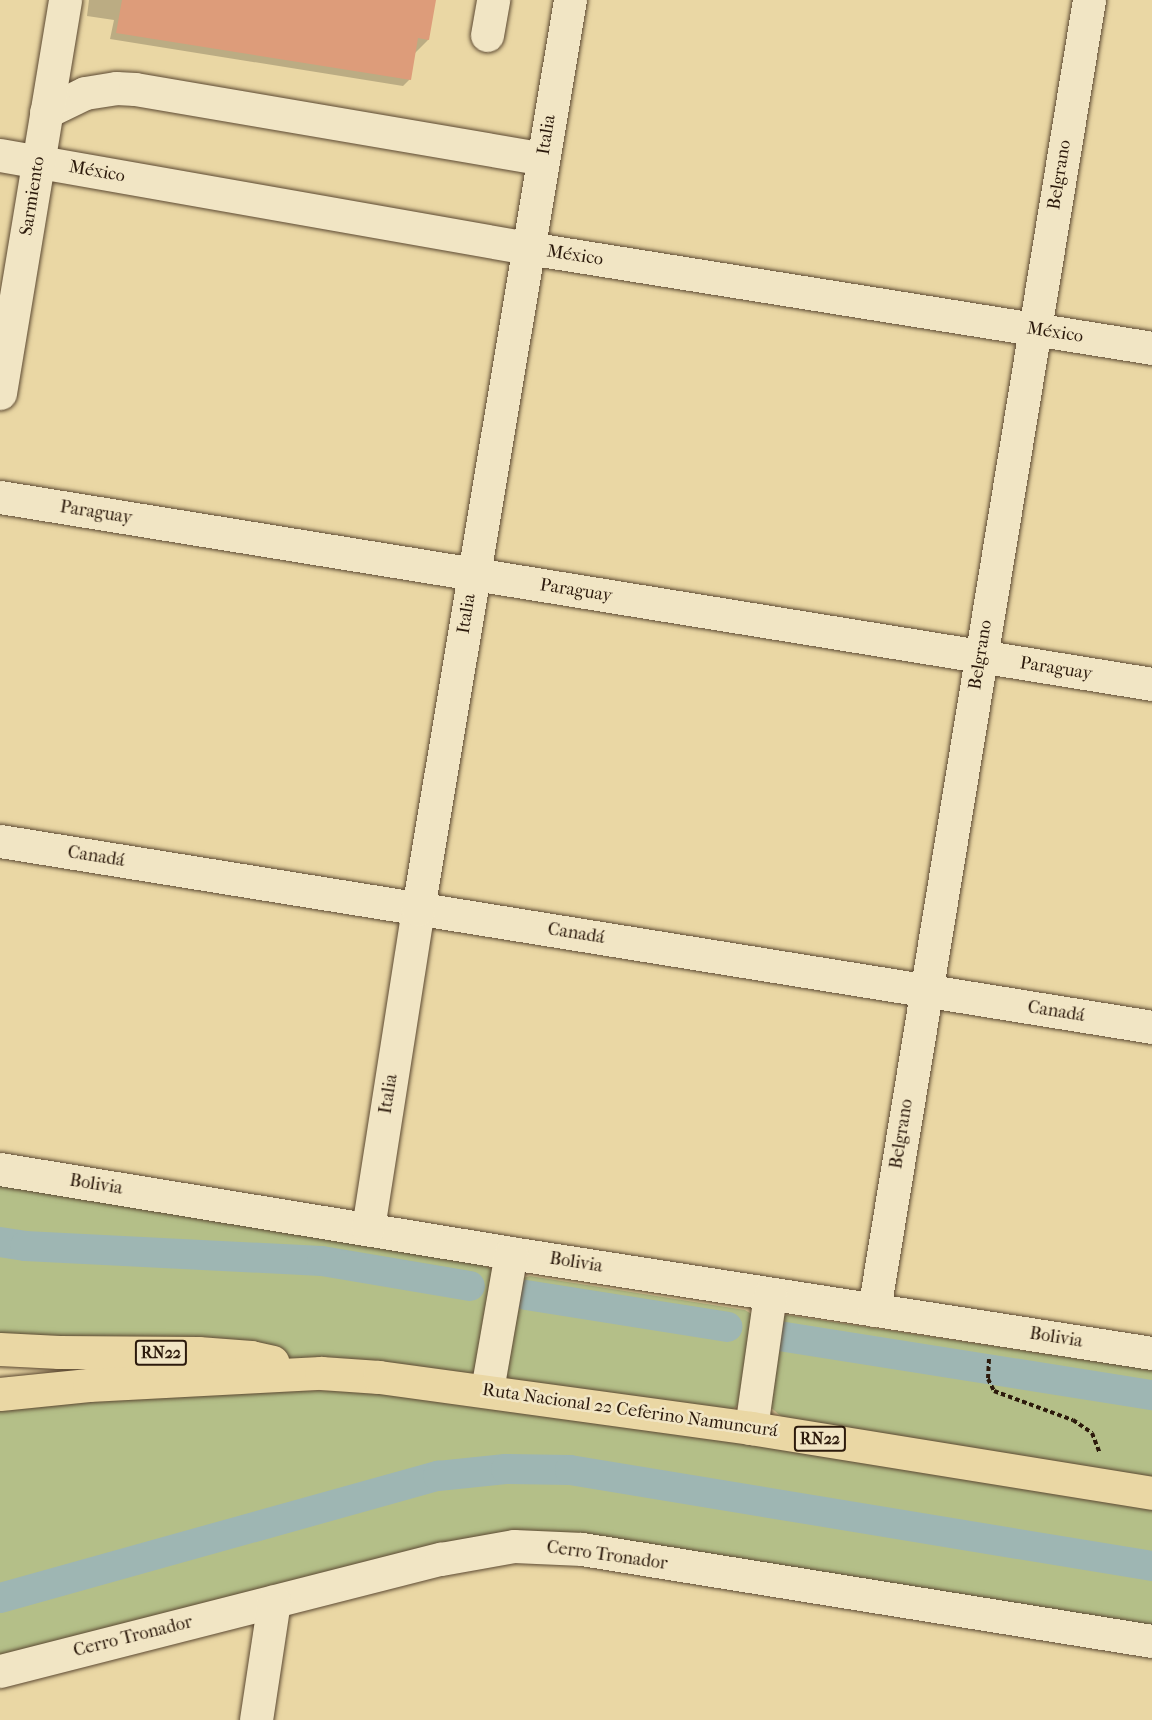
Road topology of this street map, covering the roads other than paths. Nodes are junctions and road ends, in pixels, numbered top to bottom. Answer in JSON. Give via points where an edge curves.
{"nodes":[{"id":1,"x":65,"y":0,"type":"edge"},
{"id":2,"x":493,"y":0,"type":"edge"},
{"id":3,"x":570,"y":0,"type":"edge"},
{"id":4,"x":1089,"y":0,"type":"edge"},
{"id":5,"x":487,"y":35,"type":"dead end"},
{"id":6,"x":46,"y":112,"type":"junction"},
{"id":7,"x":0,"y":155,"type":"edge"},
{"id":8,"x":543,"y":159,"type":"junction"},
{"id":9,"x":39,"y":162,"type":"junction"},
{"id":10,"x":528,"y":248,"type":"junction"},
{"id":11,"x":1035,"y":329,"type":"junction"},
{"id":12,"x":1152,"y":348,"type":"edge"},
{"id":13,"x":0,"y":393,"type":"edge"},
{"id":14,"x":0,"y":497,"type":"edge"},
{"id":15,"x":474,"y":575,"type":"junction"},
{"id":16,"x":981,"y":657,"type":"junction"},
{"id":17,"x":1152,"y":684,"type":"edge"},
{"id":18,"x":0,"y":841,"type":"edge"},
{"id":19,"x":418,"y":909,"type":"junction"},
{"id":20,"x":926,"y":991,"type":"junction"},
{"id":21,"x":1152,"y":1027,"type":"edge"},
{"id":22,"x":0,"y":1169,"type":"edge"},
{"id":23,"x":368,"y":1228,"type":"junction"},
{"id":24,"x":511,"y":1253,"type":"junction"},
{"id":25,"x":770,"y":1294,"type":"junction"},
{"id":26,"x":874,"y":1310,"type":"junction"},
{"id":27,"x":0,"y":1348,"type":"edge"},
{"id":28,"x":1152,"y":1353,"type":"edge"},
{"id":29,"x":321,"y":1373,"type":"junction"},
{"id":30,"x":487,"y":1390,"type":"junction"},
{"id":31,"x":0,"y":1394,"type":"edge"},
{"id":32,"x":752,"y":1428,"type":"junction"},
{"id":33,"x":1152,"y":1493,"type":"edge"},
{"id":34,"x":274,"y":1601,"type":"junction"},
{"id":35,"x":1152,"y":1641,"type":"edge"},
{"id":36,"x":0,"y":1671,"type":"edge"},
{"id":37,"x":256,"y":1720,"type":"edge"}],
"edges":[{"from":1,"to":6,"type":"street","name":"Sarmiento"},
{"from":2,"to":5,"type":"street"},
{"from":3,"to":8,"type":"street","name":"Italia"},
{"from":4,"to":11,"type":"street","name":"Belgrano"},
{"from":6,"to":8,"type":"street","via":[[85,93],[135,89]]},
{"from":6,"to":9,"type":"street","name":"Sarmiento"},
{"from":7,"to":9,"type":"street","name":"México"},
{"from":8,"to":10,"type":"street","name":"Italia"},
{"from":9,"to":10,"type":"street","name":"México"},
{"from":9,"to":13,"type":"street","name":"Sarmiento"},
{"from":10,"to":11,"type":"street","name":"México"},
{"from":10,"to":15,"type":"street","name":"Italia"},
{"from":11,"to":12,"type":"street","name":"México"},
{"from":11,"to":16,"type":"street","name":"Belgrano"},
{"from":14,"to":15,"type":"street","name":"Paraguay"},
{"from":15,"to":16,"type":"street","name":"Paraguay"},
{"from":15,"to":19,"type":"street","name":"Italia"},
{"from":16,"to":17,"type":"street","name":"Paraguay"},
{"from":16,"to":20,"type":"street","name":"Belgrano"},
{"from":18,"to":19,"type":"street","name":"Canadá"},
{"from":19,"to":20,"type":"street","name":"Canadá"},
{"from":19,"to":23,"type":"street","name":"Italia"},
{"from":20,"to":21,"type":"street","name":"Canadá"},
{"from":20,"to":26,"type":"street","name":"Belgrano"},
{"from":22,"to":23,"type":"street","name":"Bolivia"},
{"from":23,"to":24,"type":"street","name":"Bolivia"},
{"from":24,"to":25,"type":"street","name":"Bolivia"},
{"from":24,"to":30,"type":"street"},
{"from":25,"to":26,"type":"street","name":"Bolivia"},
{"from":25,"to":32,"type":"street"},
{"from":26,"to":28,"type":"street","name":"Bolivia"},
{"from":27,"to":29,"type":"highway","name":"Ruta Nacional 22 Ceferino Namuncurá","number":"RN22","via":[[252,1357]]},
{"from":29,"to":30,"type":"highway","name":"Ruta Nacional 22 Ceferino Namuncurá","number":"RN22"},
{"from":29,"to":31,"type":"highway","name":"Ruta Nacional 22 Ceferino Namuncurá","number":"RN22","via":[[100,1384]]},
{"from":30,"to":32,"type":"highway","name":"Ruta Nacional 22 Ceferino Namuncurá","number":"RN22"},
{"from":32,"to":33,"type":"highway","name":"Ruta Nacional 22 Ceferino Namuncurá","number":"RN22"},
{"from":34,"to":35,"type":"street","name":"Cerro Tronador","via":[[441,1559],[514,1546],[551,1546]]},
{"from":34,"to":36,"type":"street","name":"Cerro Tronador"},
{"from":34,"to":37,"type":"street"}]}
